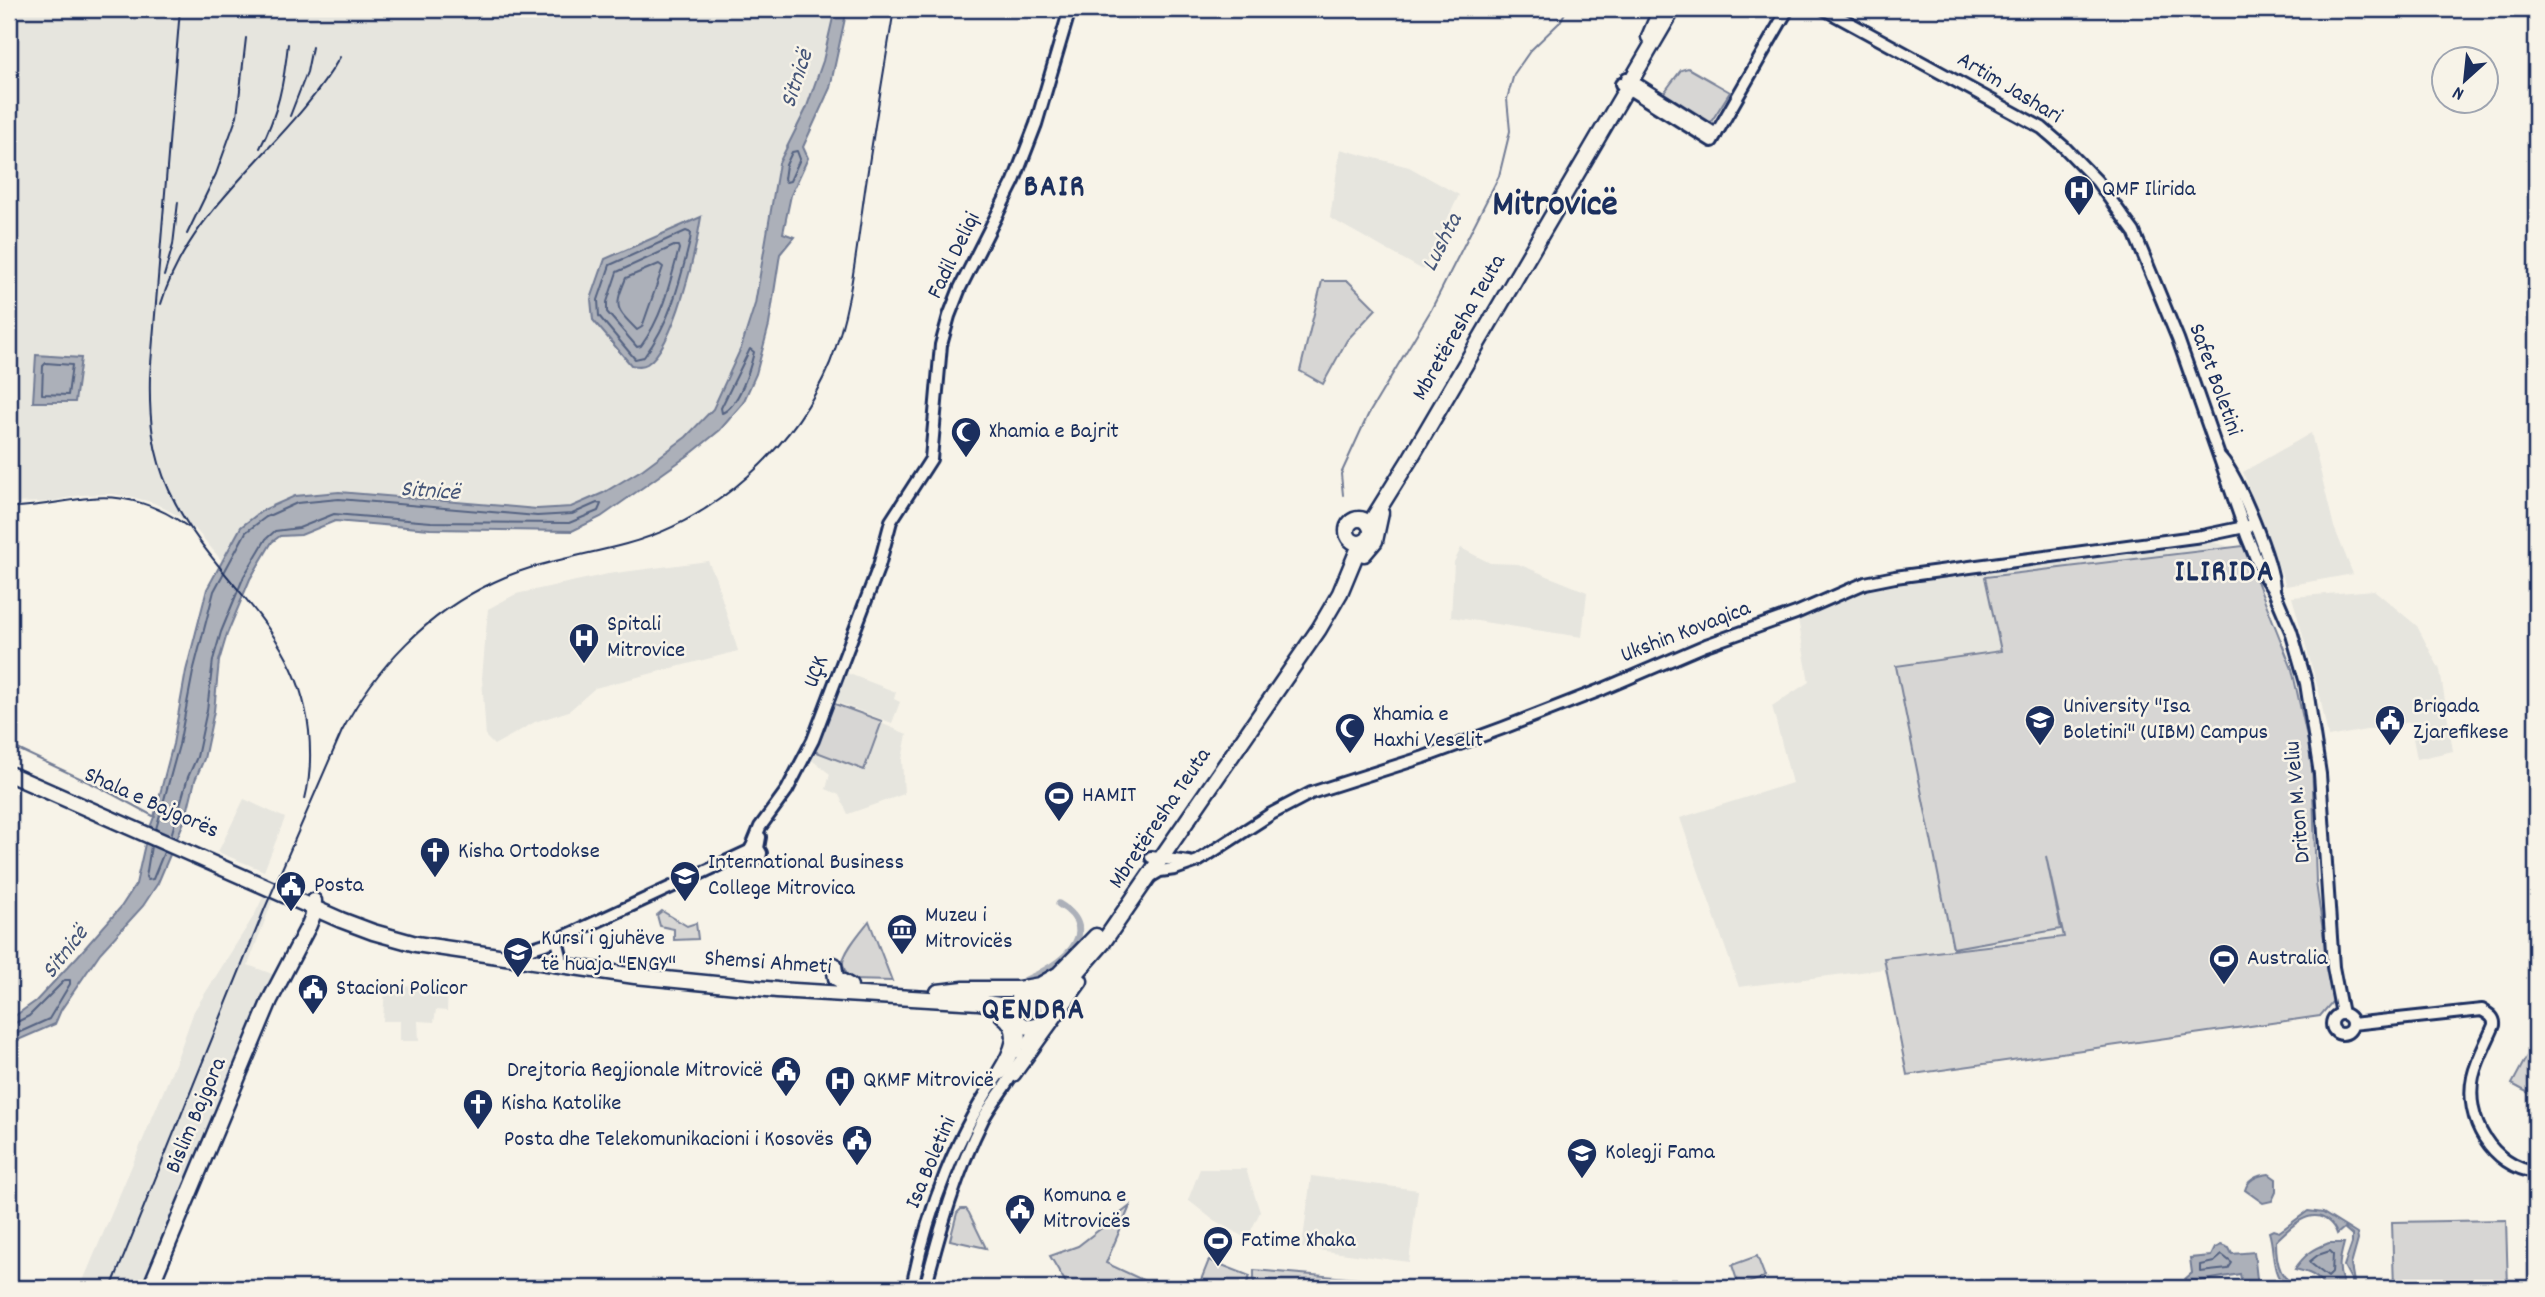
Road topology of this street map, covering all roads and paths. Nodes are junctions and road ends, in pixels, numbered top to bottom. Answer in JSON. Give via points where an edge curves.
{"nodes":[{"id":1,"x":1070,"y":9,"type":"edge"},
{"id":2,"x":1661,"y":9,"type":"edge"},
{"id":3,"x":1668,"y":9,"type":"edge"},
{"id":4,"x":1674,"y":9,"type":"edge"},
{"id":5,"x":1788,"y":9,"type":"edge"},
{"id":6,"x":1824,"y":9,"type":"edge"},
{"id":7,"x":1649,"y":37,"type":"junction"},
{"id":8,"x":1627,"y":83,"type":"junction"},
{"id":9,"x":2139,"y":244,"type":"joint"},
{"id":10,"x":1371,"y":515,"type":"junction"},
{"id":11,"x":891,"y":521,"type":"joint"},
{"id":12,"x":2251,"y":531,"type":"junction"},
{"id":13,"x":1349,"y":538,"type":"junction"},
{"id":14,"x":1365,"y":542,"type":"junction"},
{"id":15,"x":1340,"y":593,"type":"junction"},
{"id":16,"x":9,"y":764,"type":"edge"},
{"id":17,"x":9,"y":774,"type":"edge"},
{"id":18,"x":103,"y":813,"type":"junction"},
{"id":19,"x":1175,"y":836,"type":"junction"},
{"id":20,"x":1211,"y":854,"type":"junction"},
{"id":21,"x":1156,"y":858,"type":"junction"},
{"id":22,"x":1182,"y":862,"type":"junction"},
{"id":23,"x":1147,"y":879,"type":"junction"},
{"id":24,"x":274,"y":887,"type":"joint"},
{"id":25,"x":308,"y":910,"type":"junction"},
{"id":26,"x":1096,"y":936,"type":"junction"},
{"id":27,"x":557,"y":940,"type":"junction"},
{"id":28,"x":523,"y":951,"type":"junction"},
{"id":29,"x":1093,"y":955,"type":"junction"},
{"id":30,"x":561,"y":960,"type":"junction"},
{"id":31,"x":834,"y":965,"type":"dead end"},
{"id":32,"x":850,"y":986,"type":"junction"},
{"id":33,"x":1073,"y":990,"type":"junction"},
{"id":34,"x":935,"y":996,"type":"junction"},
{"id":35,"x":1017,"y":1000,"type":"junction"},
{"id":36,"x":1043,"y":1000,"type":"junction"},
{"id":37,"x":1082,"y":1005,"type":"dead end"},
{"id":38,"x":2342,"y":1014,"type":"junction"},
{"id":39,"x":1018,"y":1021,"type":"junction"},
{"id":40,"x":2352,"y":1024,"type":"junction"},
{"id":41,"x":1037,"y":1027,"type":"junction"},
{"id":42,"x":1007,"y":1073,"type":"junction"},
{"id":43,"x":2536,"y":1172,"type":"edge"},
{"id":44,"x":150,"y":1288,"type":"edge"},
{"id":45,"x":912,"y":1288,"type":"edge"},
{"id":46,"x":925,"y":1288,"type":"edge"}],
"edges":[{"from":1,"to":11,"type":"street","name":"Fadil Deliqi","via":[[1014,181],[960,288],[940,345],[931,459]]},
{"from":2,"to":7,"type":"main road"},
{"from":3,"to":7,"type":"main road"},
{"from":4,"to":8,"type":"main road","name":"Mbretëresha Teuta"},
{"from":5,"to":8,"type":"street","via":[[1714,138]]},
{"from":6,"to":9,"type":"street","name":"Artim Jashari","via":[[2042,128],[2097,181]]},
{"from":7,"to":8,"type":"main road","name":"Mbretëresha Teuta"},
{"from":8,"to":10,"type":"main road","name":"Mbretëresha Teuta"},
{"from":9,"to":12,"type":"street","name":"Safet Boletini"},
{"from":10,"to":13,"type":"main road","via":[[1349,525]]},
{"from":10,"to":14,"type":"main road","name":"Mbretëresha Teuta","via":[[1371,533]]},
{"from":10,"to":15,"type":"main road","via":[[1375,541]]},
{"from":11,"to":27,"type":"street","name":"UÇK","via":[[879,566],[813,740],[787,790],[760,827],[753,852]]},
{"from":12,"to":20,"type":"street","name":"Ukshin Kovaqica","via":[[1865,583],[1586,696],[1296,799]]},
{"from":12,"to":38,"type":"street","name":"Driton M. Veliu","via":[[2273,577],[2306,683],[2321,783],[2333,967]]},
{"from":13,"to":14,"type":"main road"},
{"from":13,"to":21,"type":"main road","name":"Mbretëresha Teuta","via":[[1350,556],[1322,610]]},
{"from":14,"to":15,"type":"main road","name":"Mbretëresha Teuta"},
{"from":15,"to":19,"type":"main road","name":"Mbretëresha Teuta"},
{"from":16,"to":18,"type":"main road","name":"Shala e Bajgorës"},
{"from":17,"to":18,"type":"main road","name":"Shala e Bajgorës"},
{"from":18,"to":24,"type":"main road","name":"Shala e Bajgorës"},
{"from":19,"to":21,"type":"main road","name":"Mbretëresha Teuta"},
{"from":19,"to":22,"type":"street","via":[[1174,852]]},
{"from":20,"to":22,"type":"street","name":"Ukshin Kovaqica"},
{"from":20,"to":23,"type":"street","name":"Ukshin Kovaqica"},
{"from":21,"to":22,"type":"street","name":"Ukshin Kovaqica"},
{"from":21,"to":23,"type":"main road","name":"Mbretëresha Teuta"},
{"from":21,"to":26,"type":"main road","name":"Mbretëresha Teuta"},
{"from":23,"to":29,"type":"main road","name":"Mbretëresha Teuta"},
{"from":24,"to":25,"type":"main road","name":"Shemsi Ahmeti"},
{"from":25,"to":28,"type":"main road","name":"Shemsi Ahmeti","via":[[416,936]]},
{"from":25,"to":30,"type":"main road","name":"Shemsi Ahmeti","via":[[321,920],[341,920],[416,944]]},
{"from":25,"to":44,"type":"main road","name":"Bislim Bajgora"},
{"from":26,"to":34,"type":"main road","via":[[1059,974],[1040,985],[964,989]]},
{"from":26,"to":36,"type":"main road","name":"Mbretëresha Teuta"},
{"from":27,"to":28,"type":"street"},
{"from":27,"to":30,"type":"street"},
{"from":28,"to":30,"type":"main road","name":"Shemsi Ahmeti"},
{"from":29,"to":33,"type":"main road"},
{"from":29,"to":36,"type":"main road","name":"Mbretëresha Teuta"},
{"from":30,"to":32,"type":"main road","name":"Shemsi Ahmeti"},
{"from":30,"to":34,"type":"main road","name":"Shemsi Ahmeti","via":[[635,976],[733,986]]},
{"from":31,"to":32,"type":"main road","via":[[836,978]]},
{"from":32,"to":34,"type":"main road","name":"Shemsi Ahmeti"},
{"from":33,"to":37,"type":"main road","via":[[1074,999]]},
{"from":33,"to":42,"type":"main road"},
{"from":34,"to":35,"type":"main road","name":"Shemsi Ahmeti"},
{"from":34,"to":39,"type":"main road","name":"Shemsi Ahmeti","via":[[1000,1005]]},
{"from":34,"to":42,"type":"main road","via":[[1007,1018],[1015,1041]]},
{"from":35,"to":36,"type":"main road","via":[[1027,993]]},
{"from":35,"to":39,"type":"main road"},
{"from":36,"to":41,"type":"main road","via":[[1048,1013]]},
{"from":38,"to":40,"type":"street"},
{"from":38,"to":40,"type":"street","via":[[2333,1018],[2334,1030],[2345,1034]]},
{"from":39,"to":41,"type":"main road"},
{"from":39,"to":42,"type":"street","name":"Isa Boletini","via":[[1019,1046]]},
{"from":40,"to":43,"type":"street","via":[[2482,1010],[2489,1014],[2494,1023],[2474,1073],[2471,1098],[2475,1120],[2497,1152],[2522,1169]]},
{"from":41,"to":42,"type":"street","name":"Isa Boletini"},
{"from":42,"to":45,"type":"street","name":"Isa Boletini","via":[[968,1126],[944,1178]]},
{"from":42,"to":46,"type":"street","name":"Isa Boletini","via":[[968,1153]]}]}
